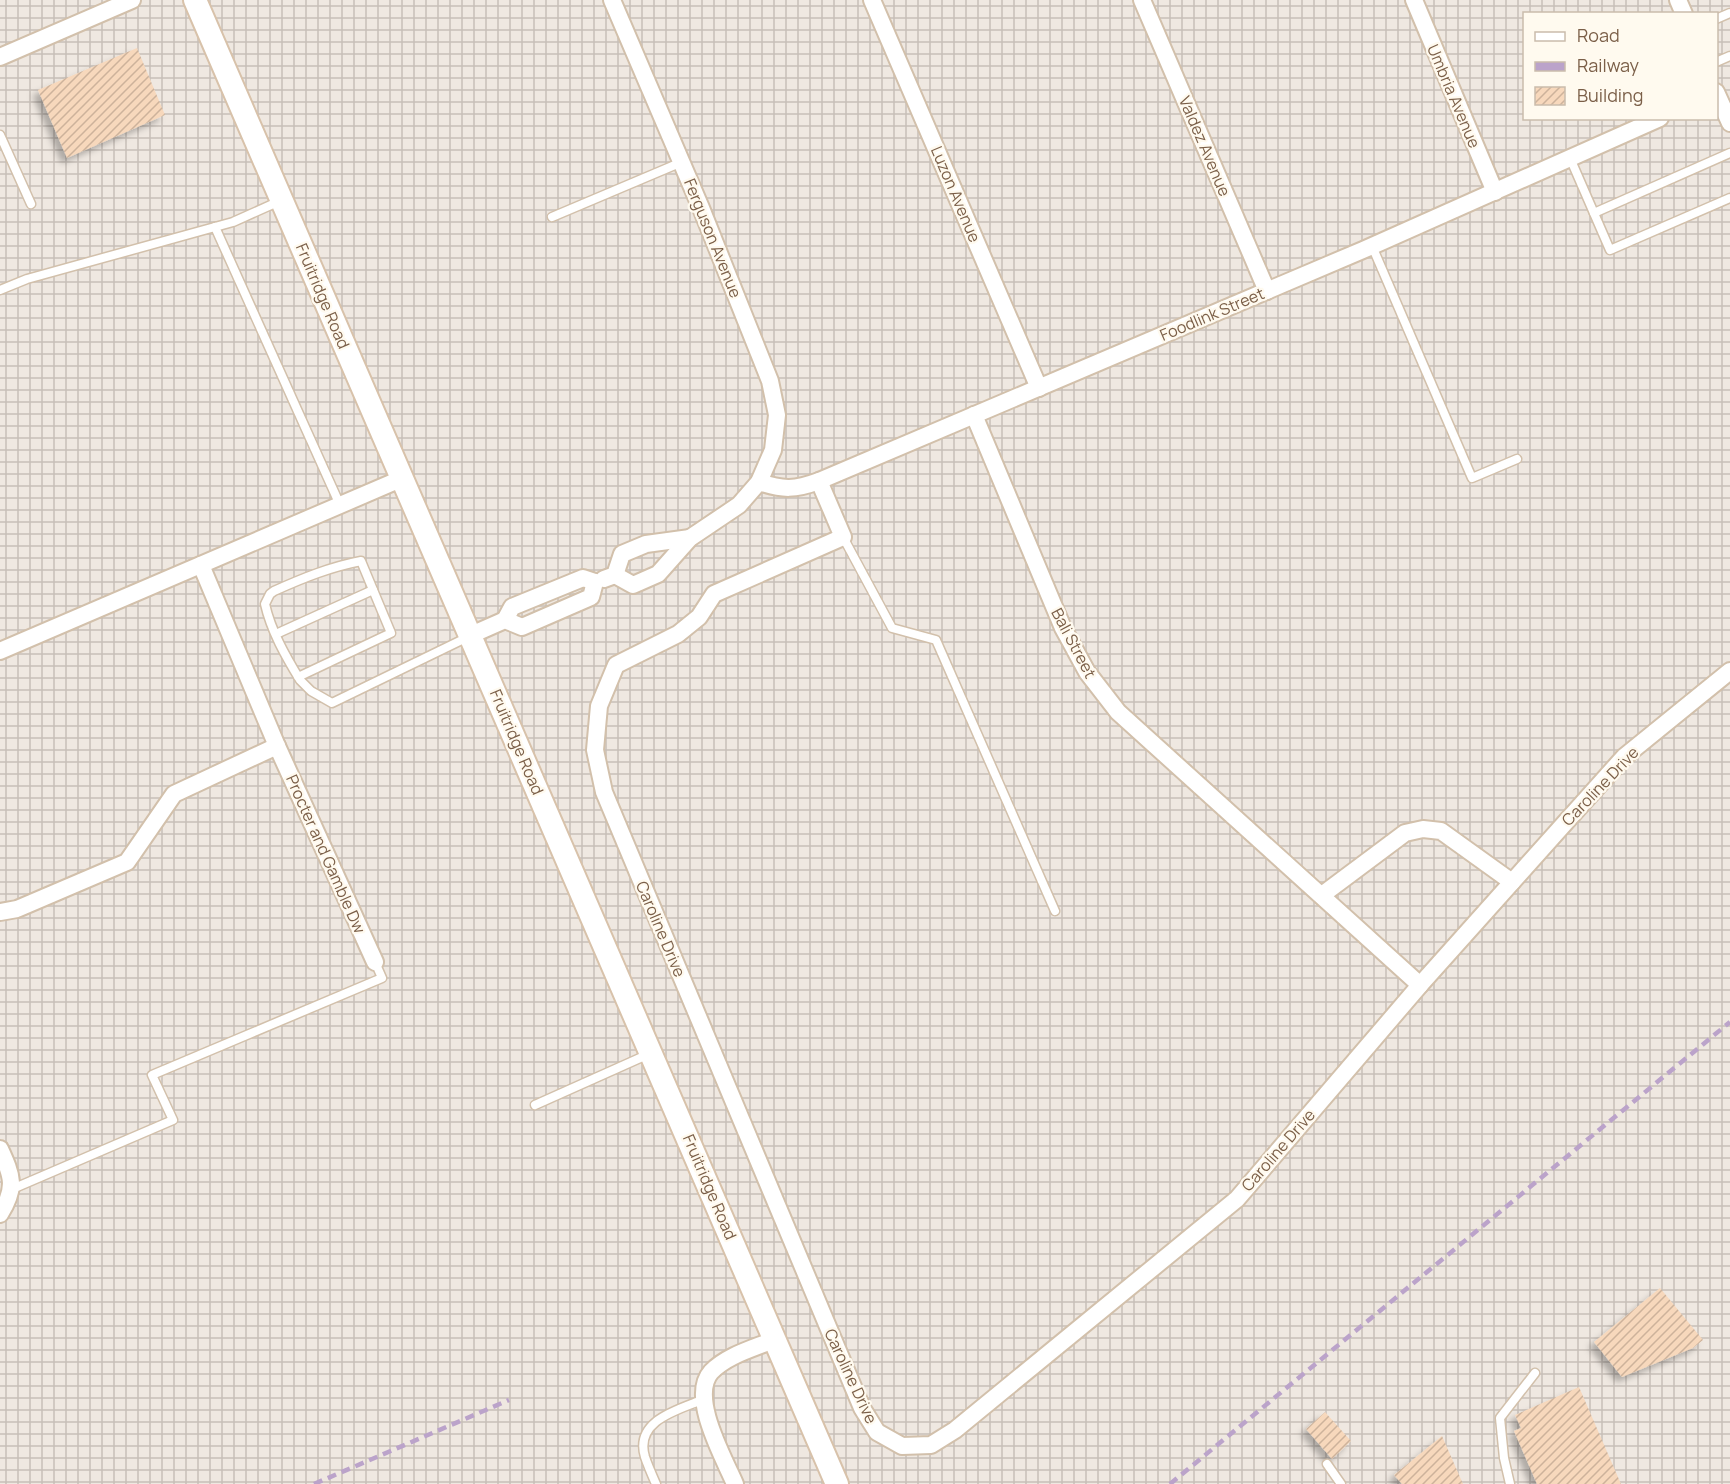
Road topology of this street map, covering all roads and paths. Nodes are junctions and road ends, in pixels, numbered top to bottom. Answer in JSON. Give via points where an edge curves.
{"nodes":[{"id":1,"x":132,"y":0,"type":"edge"},
{"id":2,"x":195,"y":0,"type":"edge"},
{"id":3,"x":612,"y":0,"type":"edge"},
{"id":4,"x":872,"y":0,"type":"edge"},
{"id":5,"x":1142,"y":0,"type":"edge"},
{"id":6,"x":1414,"y":0,"type":"edge"},
{"id":7,"x":0,"y":57,"type":"edge"},
{"id":8,"x":1718,"y":95,"type":"edge"},
{"id":9,"x":1656,"y":120,"type":"edge"},
{"id":10,"x":1730,"y":123,"type":"edge"},
{"id":11,"x":0,"y":135,"type":"edge"},
{"id":12,"x":1730,"y":153,"type":"edge"},
{"id":13,"x":1570,"y":158,"type":"junction"},
{"id":14,"x":682,"y":162,"type":"junction"},
{"id":15,"x":1495,"y":192,"type":"junction"},
{"id":16,"x":1730,"y":198,"type":"edge"},
{"id":17,"x":282,"y":200,"type":"junction"},
{"id":18,"x":31,"y":204,"type":"dead end"},
{"id":19,"x":1594,"y":213,"type":"junction"},
{"id":20,"x":552,"y":217,"type":"dead end"},
{"id":21,"x":215,"y":227,"type":"junction"},
{"id":22,"x":1372,"y":246,"type":"junction"},
{"id":23,"x":0,"y":290,"type":"edge"},
{"id":24,"x":1267,"y":291,"type":"junction"},
{"id":25,"x":1039,"y":388,"type":"junction"},
{"id":26,"x":974,"y":415,"type":"junction"},
{"id":27,"x":1517,"y":459,"type":"dead end"},
{"id":28,"x":403,"y":478,"type":"junction"},
{"id":29,"x":819,"y":481,"type":"junction"},
{"id":30,"x":759,"y":482,"type":"junction"},
{"id":31,"x":340,"y":505,"type":"junction"},
{"id":32,"x":843,"y":537,"type":"junction"},
{"id":33,"x":690,"y":538,"type":"junction"},
{"id":34,"x":201,"y":565,"type":"junction"},
{"id":35,"x":615,"y":575,"type":"junction"},
{"id":36,"x":373,"y":590,"type":"junction"},
{"id":37,"x":276,"y":634,"type":"junction"},
{"id":38,"x":471,"y":635,"type":"junction"},
{"id":39,"x":0,"y":651,"type":"edge"},
{"id":40,"x":1730,"y":671,"type":"edge"},
{"id":41,"x":298,"y":677,"type":"junction"},
{"id":42,"x":277,"y":746,"type":"junction"},
{"id":43,"x":1512,"y":882,"type":"junction"},
{"id":44,"x":1322,"y":895,"type":"junction"},
{"id":45,"x":1055,"y":911,"type":"dead end"},
{"id":46,"x":0,"y":912,"type":"edge"},
{"id":47,"x":375,"y":962,"type":"joint"},
{"id":48,"x":1420,"y":985,"type":"junction"},
{"id":49,"x":652,"y":1053,"type":"junction"},
{"id":50,"x":535,"y":1105,"type":"dead end"},
{"id":51,"x":0,"y":1149,"type":"edge"},
{"id":52,"x":10,"y":1190,"type":"junction"},
{"id":53,"x":0,"y":1214,"type":"edge"},
{"id":54,"x":776,"y":1339,"type":"junction"},
{"id":55,"x":1535,"y":1373,"type":"dead end"},
{"id":56,"x":702,"y":1400,"type":"junction"},
{"id":57,"x":1327,"y":1464,"type":"dead end"},
{"id":58,"x":656,"y":1484,"type":"edge"},
{"id":59,"x":735,"y":1484,"type":"edge"},
{"id":60,"x":837,"y":1484,"type":"edge"},
{"id":61,"x":1341,"y":1484,"type":"edge"},
{"id":62,"x":1510,"y":1484,"type":"edge"}],
"edges":[{"from":1,"to":7,"type":"street"},
{"from":2,"to":17,"type":"main road","name":"Fruitridge Road"},
{"from":3,"to":14,"type":"street","name":"Ferguson Avenue"},
{"from":4,"to":25,"type":"street","name":"Luzon Avenue"},
{"from":5,"to":24,"type":"street","name":"Valdez Avenue"},
{"from":6,"to":15,"type":"street","name":"Umbria Avenue"},
{"from":8,"to":10,"type":"street"},
{"from":9,"to":13,"type":"street","name":"Foodlink Street"},
{"from":11,"to":18,"type":"lane"},
{"from":12,"to":19,"type":"lane"},
{"from":13,"to":15,"type":"street","name":"Foodlink Street"},
{"from":13,"to":19,"type":"lane"},
{"from":14,"to":20,"type":"lane"},
{"from":14,"to":30,"type":"street","name":"Ferguson Avenue","via":[[770,381],[777,415],[773,450]]},
{"from":15,"to":22,"type":"street","name":"Foodlink Street"},
{"from":16,"to":19,"type":"lane","via":[[1610,250]]},
{"from":17,"to":21,"type":"lane"},
{"from":17,"to":28,"type":"main road","name":"Fruitridge Road"},
{"from":21,"to":23,"type":"lane"},
{"from":21,"to":31,"type":"lane"},
{"from":22,"to":24,"type":"street","name":"Foodlink Street"},
{"from":22,"to":27,"type":"lane","via":[[1472,478]]},
{"from":24,"to":25,"type":"street","name":"Foodlink Street"},
{"from":25,"to":26,"type":"street","name":"Foodlink Street"},
{"from":26,"to":29,"type":"street","name":"Foodlink Street"},
{"from":26,"to":44,"type":"street","name":"Bali Street","via":[[1063,628],[1087,672],[1118,712]]},
{"from":28,"to":31,"type":"street"},
{"from":28,"to":38,"type":"main road","name":"Fruitridge Road"},
{"from":29,"to":30,"type":"street","name":"Foodlink Street","via":[[800,488],[779,489]]},
{"from":29,"to":32,"type":"street"},
{"from":30,"to":33,"type":"street","name":"Ferguson Avenue","via":[[739,505]]},
{"from":31,"to":34,"type":"street"},
{"from":32,"to":45,"type":"lane","via":[[892,628],[936,640]]},
{"from":32,"to":48,"type":"street","name":"Caroline Drive","via":[[714,594],[699,617],[678,633],[616,665],[599,706],[595,750],[604,792],[862,1408],[877,1432],[902,1446],[931,1445],[955,1430],[1223,1211]]},
{"from":33,"to":35,"type":"street","via":[[646,544],[622,554]]},
{"from":33,"to":35,"type":"street","via":[[658,574],[633,585]]},
{"from":34,"to":39,"type":"street"},
{"from":34,"to":42,"type":"street","name":"Procter and Gamble Dw"},
{"from":35,"to":38,"type":"street","via":[[595,582],[583,578],[512,607],[505,620]]},
{"from":36,"to":37,"type":"lane"},
{"from":36,"to":37,"type":"lane","via":[[361,561],[319,571],[274,591],[265,604]]},
{"from":36,"to":41,"type":"lane","via":[[391,633]]},
{"from":37,"to":41,"type":"lane"},
{"from":38,"to":41,"type":"lane","via":[[332,703],[311,691]]},
{"from":38,"to":49,"type":"main road","name":"Fruitridge Road"},
{"from":40,"to":43,"type":"street","name":"Caroline Drive","via":[[1624,758]]},
{"from":42,"to":46,"type":"street","via":[[174,795],[127,862],[17,909]]},
{"from":42,"to":47,"type":"street","name":"Procter and Gamble Dw"},
{"from":43,"to":44,"type":"street","via":[[1442,831],[1423,828],[1405,833]]},
{"from":43,"to":48,"type":"street","name":"Caroline Drive"},
{"from":44,"to":48,"type":"street","name":"Bali Street"},
{"from":47,"to":52,"type":"lane","via":[[382,978],[152,1076],[173,1120]]},
{"from":49,"to":50,"type":"lane"},
{"from":49,"to":54,"type":"main road","name":"Fruitridge Road"},
{"from":51,"to":52,"type":"street","via":[[12,1175]]},
{"from":52,"to":53,"type":"street"},
{"from":54,"to":56,"type":"street","via":[[728,1359],[710,1374]]},
{"from":54,"to":60,"type":"main road","name":"Fruitridge Road"},
{"from":55,"to":62,"type":"lane","via":[[1500,1418]]},
{"from":56,"to":58,"type":"lane","via":[[667,1414],[645,1434],[644,1455]]},
{"from":56,"to":59,"type":"street"},
{"from":57,"to":61,"type":"lane"}]}
